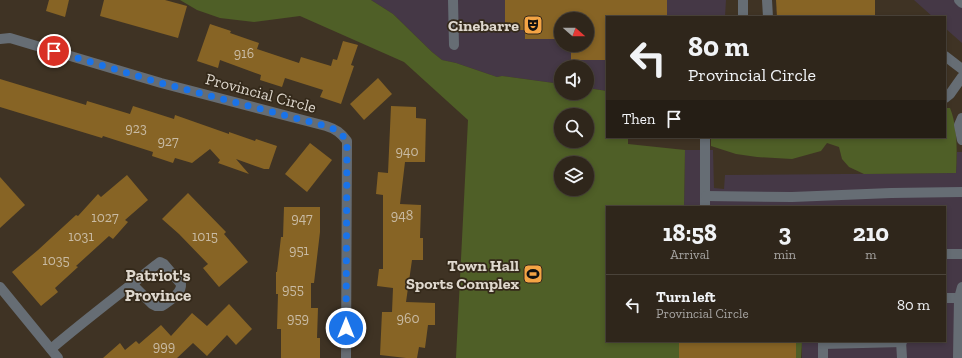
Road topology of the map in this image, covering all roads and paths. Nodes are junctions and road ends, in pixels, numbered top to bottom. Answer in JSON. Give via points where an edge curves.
{"nodes":[{"id":1,"x":453,"y":0,"type":"edge"},
{"id":2,"x":743,"y":0,"type":"edge"},
{"id":3,"x":767,"y":0,"type":"edge"},
{"id":4,"x":959,"y":0,"type":"edge"},
{"id":5,"x":962,"y":3,"type":"edge"},
{"id":6,"x":743,"y":16,"type":"edge"},
{"id":7,"x":768,"y":16,"type":"edge"},
{"id":8,"x":0,"y":39,"type":"edge"},
{"id":9,"x":454,"y":45,"type":"dead end"},
{"id":10,"x":946,"y":57,"type":"edge"},
{"id":11,"x":962,"y":69,"type":"edge"},
{"id":12,"x":962,"y":77,"type":"edge"},
{"id":13,"x":946,"y":97,"type":"edge"},
{"id":14,"x":962,"y":118,"type":"edge"},
{"id":15,"x":705,"y":138,"type":"edge"},
{"id":16,"x":962,"y":140,"type":"edge"},
{"id":17,"x":962,"y":192,"type":"edge"},
{"id":18,"x":706,"y":196,"type":"junction"},
{"id":19,"x":705,"y":206,"type":"edge"},
{"id":20,"x":946,"y":254,"type":"edge"},
{"id":21,"x":962,"y":254,"type":"edge"},
{"id":22,"x":0,"y":287,"type":"edge"},
{"id":23,"x":128,"y":287,"type":"junction"},
{"id":24,"x":962,"y":287,"type":"edge"},
{"id":25,"x":946,"y":298,"type":"edge"},
{"id":26,"x":959,"y":298,"type":"junction"},
{"id":27,"x":823,"y":342,"type":"edge"},
{"id":28,"x":902,"y":342,"type":"edge"},
{"id":29,"x":51,"y":349,"type":"junction"},
{"id":30,"x":58,"y":358,"type":"edge"},
{"id":31,"x":346,"y":358,"type":"edge"},
{"id":32,"x":823,"y":358,"type":"edge"},
{"id":33,"x":902,"y":358,"type":"edge"},
{"id":34,"x":958,"y":358,"type":"edge"}],
"edges":[{"from":1,"to":9,"type":"street"},
{"from":2,"to":6,"type":"street"},
{"from":3,"to":7,"type":"street"},
{"from":4,"to":5,"type":"street"},
{"from":8,"to":31,"type":"street","name":"Provincial Circle","via":[[10,38],[161,83],[326,126],[342,134],[347,141]]},
{"from":10,"to":11,"type":"street"},
{"from":12,"to":13,"type":"street"},
{"from":14,"to":16,"type":"street","via":[[959,125]]},
{"from":15,"to":18,"type":"street"},
{"from":17,"to":18,"type":"street","via":[[792,197]]},
{"from":18,"to":19,"type":"street"},
{"from":20,"to":21,"type":"street"},
{"from":22,"to":29,"type":"street"},
{"from":23,"to":23,"type":"street","via":[[136,288],[152,304],[162,306],[179,292],[181,284],[160,262]]},
{"from":23,"to":29,"type":"street"},
{"from":24,"to":26,"type":"street"},
{"from":25,"to":26,"type":"street"},
{"from":26,"to":34,"type":"street"},
{"from":27,"to":32,"type":"street"},
{"from":28,"to":33,"type":"street"},
{"from":29,"to":30,"type":"street"}]}
